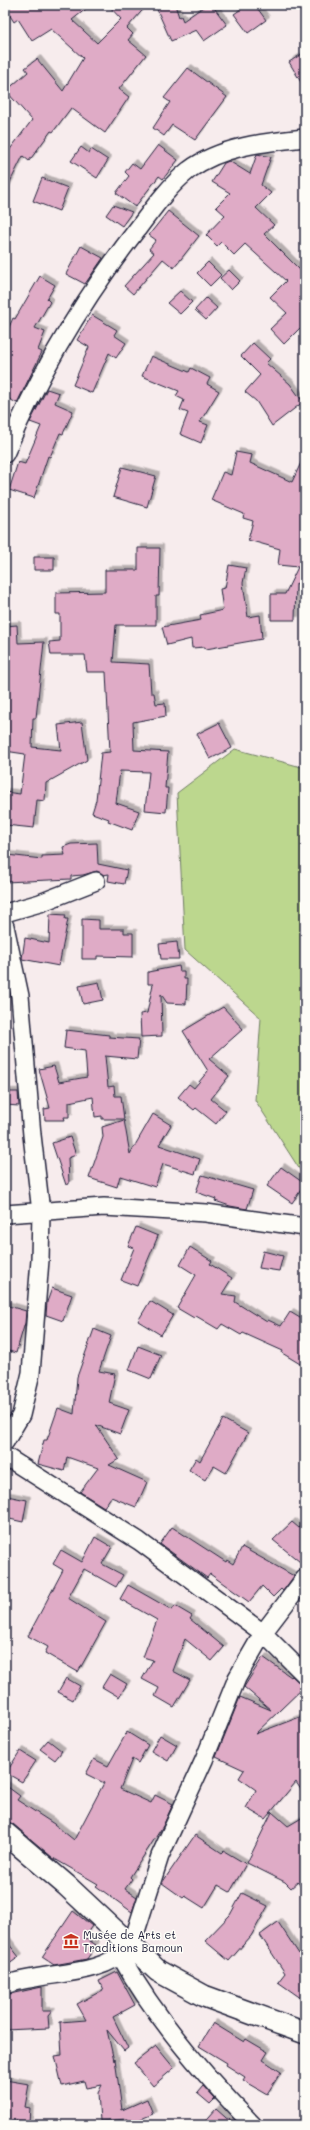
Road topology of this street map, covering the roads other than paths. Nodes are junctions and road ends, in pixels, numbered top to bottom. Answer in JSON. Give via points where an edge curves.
{"nodes":[{"id":1,"x":305,"y":138,"type":"edge"},
{"id":2,"x":5,"y":454,"type":"edge"},
{"id":3,"x":96,"y":881,"type":"dead end"},
{"id":4,"x":5,"y":913,"type":"edge"},
{"id":5,"x":5,"y":926,"type":"edge"},
{"id":6,"x":41,"y":1212,"type":"junction"},
{"id":7,"x":5,"y":1214,"type":"edge"},
{"id":8,"x":305,"y":1227,"type":"edge"},
{"id":9,"x":5,"y":1442,"type":"edge"},
{"id":10,"x":5,"y":1456,"type":"edge"},
{"id":11,"x":305,"y":1578,"type":"edge"},
{"id":12,"x":263,"y":1633,"type":"junction"},
{"id":13,"x":304,"y":1671,"type":"edge"},
{"id":14,"x":5,"y":1833,"type":"edge"},
{"id":15,"x":126,"y":1952,"type":"junction"},
{"id":16,"x":5,"y":1985,"type":"edge"},
{"id":17,"x":305,"y":2033,"type":"edge"},
{"id":18,"x":253,"y":2125,"type":"edge"}],
"edges":[{"from":1,"to":2,"type":"street","via":[[247,146],[215,157],[190,170],[168,190],[116,257],[73,324],[24,410]]},
{"from":3,"to":4,"type":"street"},
{"from":5,"to":6,"type":"street","via":[[20,996]]},
{"from":6,"to":7,"type":"street"},
{"from":6,"to":8,"type":"street","via":[[104,1207],[206,1213]]},
{"from":6,"to":9,"type":"street","via":[[31,1373],[21,1415]]},
{"from":10,"to":12,"type":"street","via":[[139,1541]]},
{"from":11,"to":12,"type":"street"},
{"from":12,"to":13,"type":"street"},
{"from":12,"to":15,"type":"street","via":[[237,1678],[204,1760],[160,1856]]},
{"from":14,"to":15,"type":"street","via":[[66,1885]]},
{"from":15,"to":16,"type":"street","via":[[81,1972]]},
{"from":15,"to":17,"type":"street","via":[[178,1984],[204,1996]]},
{"from":15,"to":18,"type":"street","via":[[138,1987],[208,2078]]}]}
